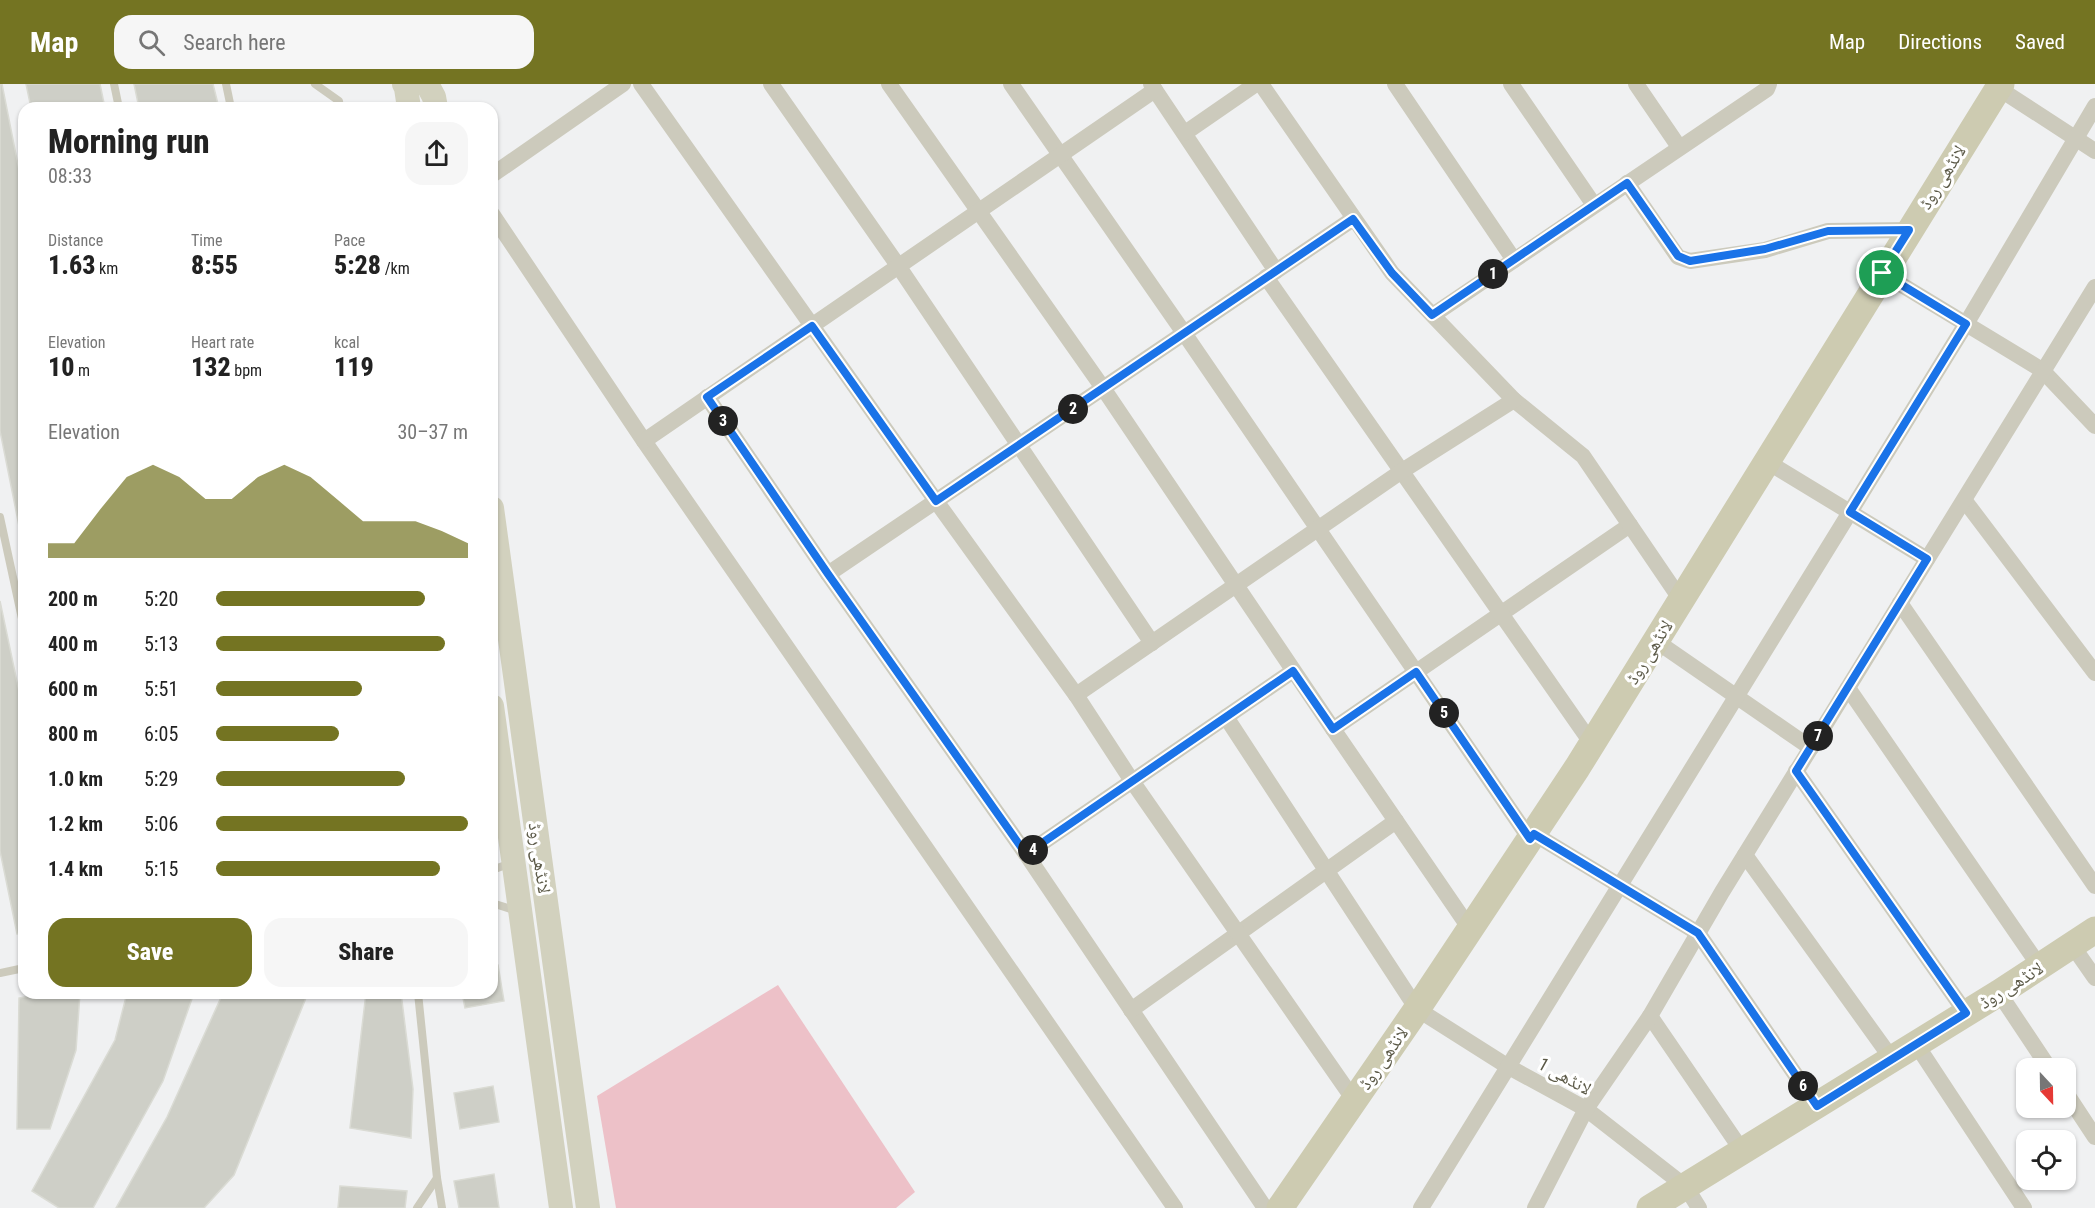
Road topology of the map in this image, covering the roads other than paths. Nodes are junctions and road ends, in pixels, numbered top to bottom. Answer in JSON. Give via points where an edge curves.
{"nodes":[{"id":1,"x":114,"y":84,"type":"edge"},
{"id":2,"x":226,"y":84,"type":"edge"},
{"id":3,"x":315,"y":84,"type":"edge"},
{"id":4,"x":404,"y":84,"type":"edge"},
{"id":5,"x":427,"y":84,"type":"edge"},
{"id":6,"x":623,"y":84,"type":"edge"},
{"id":7,"x":641,"y":84,"type":"edge"},
{"id":8,"x":771,"y":84,"type":"edge"},
{"id":9,"x":889,"y":84,"type":"edge"},
{"id":10,"x":1011,"y":84,"type":"edge"},
{"id":11,"x":1256,"y":84,"type":"edge"},
{"id":12,"x":1261,"y":84,"type":"edge"},
{"id":13,"x":1395,"y":84,"type":"edge"},
{"id":14,"x":1512,"y":84,"type":"edge"},
{"id":15,"x":1636,"y":84,"type":"edge"},
{"id":16,"x":1769,"y":84,"type":"edge"},
{"id":17,"x":1999,"y":86,"type":"edge"},
{"id":18,"x":1153,"y":87,"type":"edge"},
{"id":19,"x":118,"y":102,"type":"edge"},
{"id":20,"x":230,"y":102,"type":"edge"},
{"id":21,"x":339,"y":102,"type":"edge"},
{"id":22,"x":408,"y":102,"type":"edge"},
{"id":23,"x":435,"y":102,"type":"edge"},
{"id":24,"x":2095,"y":106,"type":"edge"},
{"id":25,"x":1185,"y":133,"type":"junction"},
{"id":26,"x":2076,"y":138,"type":"junction"},
{"id":27,"x":1679,"y":147,"type":"junction"},
{"id":28,"x":2095,"y":151,"type":"edge"},
{"id":29,"x":1061,"y":154,"type":"junction"},
{"id":30,"x":498,"y":171,"type":"edge"},
{"id":31,"x":1627,"y":183,"type":"junction"},
{"id":32,"x":1594,"y":205,"type":"junction"},
{"id":33,"x":979,"y":212,"type":"junction"},
{"id":34,"x":1353,"y":219,"type":"junction"},
{"id":35,"x":498,"y":223,"type":"edge"},
{"id":36,"x":1909,"y":230,"type":"junction"},
{"id":37,"x":1514,"y":260,"type":"junction"},
{"id":38,"x":899,"y":267,"type":"junction"},
{"id":39,"x":1882,"y":273,"type":"junction"},
{"id":40,"x":1271,"y":274,"type":"junction"},
{"id":41,"x":2095,"y":287,"type":"edge"},
{"id":42,"x":1432,"y":315,"type":"junction"},
{"id":43,"x":1966,"y":324,"type":"junction"},
{"id":44,"x":812,"y":326,"type":"junction"},
{"id":45,"x":1184,"y":333,"type":"junction"},
{"id":46,"x":2042,"y":370,"type":"junction"},
{"id":47,"x":1103,"y":388,"type":"junction"},
{"id":48,"x":707,"y":397,"type":"junction"},
{"id":49,"x":1514,"y":400,"type":"junction"},
{"id":50,"x":2095,"y":426,"type":"edge"},
{"id":51,"x":644,"y":441,"type":"junction"},
{"id":52,"x":1020,"y":445,"type":"junction"},
{"id":53,"x":1767,"y":461,"type":"junction"},
{"id":54,"x":1402,"y":471,"type":"junction"},
{"id":55,"x":936,"y":501,"type":"junction"},
{"id":56,"x":1965,"y":501,"type":"junction"},
{"id":57,"x":1850,"y":512,"type":"junction"},
{"id":58,"x":0,"y":517,"type":"edge"},
{"id":59,"x":1630,"y":525,"type":"junction"},
{"id":60,"x":1318,"y":529,"type":"junction"},
{"id":61,"x":498,"y":556,"type":"edge"},
{"id":62,"x":1927,"y":559,"type":"junction"},
{"id":63,"x":828,"y":574,"type":"junction"},
{"id":64,"x":1235,"y":586,"type":"junction"},
{"id":65,"x":18,"y":600,"type":"edge"},
{"id":66,"x":1681,"y":600,"type":"junction"},
{"id":67,"x":1900,"y":603,"type":"junction"},
{"id":68,"x":1501,"y":614,"type":"junction"},
{"id":69,"x":1656,"y":641,"type":"junction"},
{"id":70,"x":1152,"y":643,"type":"junction"},
{"id":71,"x":1293,"y":671,"type":"junction"},
{"id":72,"x":1416,"y":672,"type":"junction"},
{"id":73,"x":2095,"y":674,"type":"edge"},
{"id":74,"x":1848,"y":688,"type":"junction"},
{"id":75,"x":1076,"y":694,"type":"junction"},
{"id":76,"x":1736,"y":696,"type":"junction"},
{"id":77,"x":1226,"y":717,"type":"junction"},
{"id":78,"x":1333,"y":729,"type":"junction"},
{"id":79,"x":1592,"y":744,"type":"junction"},
{"id":80,"x":1811,"y":748,"type":"junction"},
{"id":81,"x":1796,"y":771,"type":"junction"},
{"id":82,"x":498,"y":772,"type":"edge"},
{"id":83,"x":1132,"y":781,"type":"junction"},
{"id":84,"x":1396,"y":821,"type":"junction"},
{"id":85,"x":1532,"y":837,"type":"junction"},
{"id":86,"x":537,"y":839,"type":"junction"},
{"id":87,"x":1026,"y":854,"type":"junction"},
{"id":88,"x":1745,"y":855,"type":"junction"},
{"id":89,"x":506,"y":860,"type":"edge"},
{"id":90,"x":1326,"y":871,"type":"junction"},
{"id":91,"x":1619,"y":885,"type":"junction"},
{"id":92,"x":2095,"y":886,"type":"edge"},
{"id":93,"x":498,"y":905,"type":"edge"},
{"id":94,"x":547,"y":911,"type":"junction"},
{"id":95,"x":520,"y":912,"type":"junction"},
{"id":96,"x":1470,"y":930,"type":"junction"},
{"id":97,"x":2095,"y":930,"type":"edge"},
{"id":98,"x":1238,"y":933,"type":"junction"},
{"id":99,"x":1698,"y":933,"type":"junction"},
{"id":100,"x":2072,"y":945,"type":"junction"},
{"id":101,"x":2040,"y":967,"type":"junction"},
{"id":102,"x":18,"y":970,"type":"edge"},
{"id":103,"x":0,"y":974,"type":"edge"},
{"id":104,"x":2095,"y":978,"type":"edge"},
{"id":105,"x":1998,"y":993,"type":"junction"},
{"id":106,"x":419,"y":999,"type":"edge"},
{"id":107,"x":1417,"y":1009,"type":"junction"},
{"id":108,"x":1131,"y":1010,"type":"junction"},
{"id":109,"x":1966,"y":1013,"type":"junction"},
{"id":110,"x":1650,"y":1016,"type":"junction"},
{"id":111,"x":1917,"y":1044,"type":"junction"},
{"id":112,"x":2042,"y":1058,"type":"edge"},
{"id":113,"x":1892,"y":1059,"type":"junction"},
{"id":114,"x":1507,"y":1066,"type":"junction"},
{"id":115,"x":1354,"y":1100,"type":"junction"},
{"id":116,"x":1817,"y":1106,"type":"junction"},
{"id":117,"x":2076,"y":1108,"type":"edge"},
{"id":118,"x":1586,"y":1109,"type":"junction"},
{"id":119,"x":2095,"y":1137,"type":"edge"},
{"id":120,"x":1743,"y":1152,"type":"junction"},
{"id":121,"x":437,"y":1178,"type":"junction"},
{"id":122,"x":1692,"y":1197,"type":"edge"},
{"id":123,"x":417,"y":1208,"type":"edge"},
{"id":124,"x":442,"y":1208,"type":"edge"},
{"id":125,"x":561,"y":1208,"type":"edge"},
{"id":126,"x":588,"y":1208,"type":"edge"},
{"id":127,"x":1175,"y":1208,"type":"edge"},
{"id":128,"x":1265,"y":1208,"type":"edge"},
{"id":129,"x":1280,"y":1208,"type":"edge"},
{"id":130,"x":1421,"y":1208,"type":"edge"},
{"id":131,"x":1535,"y":1208,"type":"edge"},
{"id":132,"x":1650,"y":1208,"type":"edge"},
{"id":133,"x":2024,"y":1208,"type":"edge"}],
"edges":[{"from":1,"to":19,"type":"lane"},
{"from":2,"to":20,"type":"lane"},
{"from":3,"to":21,"type":"lane"},
{"from":4,"to":22,"type":"main road"},
{"from":5,"to":23,"type":"main road"},
{"from":6,"to":30,"type":"street"},
{"from":7,"to":44,"type":"street"},
{"from":8,"to":38,"type":"street"},
{"from":9,"to":33,"type":"street"},
{"from":10,"to":29,"type":"street"},
{"from":11,"to":25,"type":"street"},
{"from":12,"to":34,"type":"street"},
{"from":13,"to":37,"type":"street"},
{"from":14,"to":32,"type":"street"},
{"from":15,"to":27,"type":"street"},
{"from":16,"to":27,"type":"street"},
{"from":17,"to":26,"type":"street"},
{"from":17,"to":36,"type":"main road","name":"لانڈھی روڈ"},
{"from":18,"to":25,"type":"street"},
{"from":18,"to":29,"type":"street"},
{"from":24,"to":26,"type":"street"},
{"from":25,"to":40,"type":"street"},
{"from":26,"to":28,"type":"street"},
{"from":26,"to":43,"type":"street"},
{"from":27,"to":31,"type":"street"},
{"from":29,"to":33,"type":"street"},
{"from":29,"to":45,"type":"street"},
{"from":31,"to":32,"type":"street"},
{"from":31,"to":36,"type":"street","via":[[1678,256],[1690,261],[1765,249],[1828,231]]},
{"from":32,"to":37,"type":"street"},
{"from":33,"to":38,"type":"street"},
{"from":33,"to":47,"type":"street"},
{"from":34,"to":40,"type":"street"},
{"from":34,"to":42,"type":"street","via":[[1392,273]]},
{"from":35,"to":51,"type":"street"},
{"from":36,"to":39,"type":"main road","name":"لانڈھی روڈ"},
{"from":37,"to":42,"type":"street"},
{"from":38,"to":44,"type":"street"},
{"from":38,"to":52,"type":"street"},
{"from":39,"to":43,"type":"street"},
{"from":39,"to":53,"type":"main road","name":"لانڈھی روڈ"},
{"from":40,"to":45,"type":"street"},
{"from":40,"to":54,"type":"street"},
{"from":41,"to":46,"type":"street"},
{"from":42,"to":49,"type":"street"},
{"from":43,"to":46,"type":"street"},
{"from":43,"to":57,"type":"street"},
{"from":44,"to":48,"type":"street"},
{"from":44,"to":55,"type":"street"},
{"from":45,"to":47,"type":"street"},
{"from":45,"to":60,"type":"street"},
{"from":46,"to":50,"type":"street"},
{"from":46,"to":56,"type":"street"},
{"from":47,"to":52,"type":"street"},
{"from":47,"to":64,"type":"street"},
{"from":48,"to":51,"type":"street"},
{"from":48,"to":63,"type":"street"},
{"from":49,"to":54,"type":"street"},
{"from":49,"to":59,"type":"street","via":[[1582,456]]},
{"from":51,"to":127,"type":"street"},
{"from":52,"to":55,"type":"street"},
{"from":52,"to":70,"type":"street"},
{"from":53,"to":57,"type":"street"},
{"from":53,"to":66,"type":"main road","name":"لانڈھی روڈ"},
{"from":54,"to":60,"type":"street"},
{"from":54,"to":68,"type":"street"},
{"from":55,"to":63,"type":"street"},
{"from":55,"to":75,"type":"street"},
{"from":56,"to":62,"type":"street"},
{"from":56,"to":73,"type":"street"},
{"from":57,"to":62,"type":"street"},
{"from":57,"to":76,"type":"street"},
{"from":58,"to":65,"type":"lane"},
{"from":59,"to":66,"type":"street"},
{"from":59,"to":68,"type":"street"},
{"from":60,"to":64,"type":"street"},
{"from":60,"to":72,"type":"street"},
{"from":61,"to":86,"type":"main road","name":"لانڈھی روڈ"},
{"from":62,"to":67,"type":"street"},
{"from":63,"to":87,"type":"street"},
{"from":64,"to":70,"type":"street"},
{"from":64,"to":71,"type":"street"},
{"from":66,"to":69,"type":"main road","name":"لانڈھی روڈ"},
{"from":67,"to":74,"type":"street"},
{"from":67,"to":92,"type":"street"},
{"from":68,"to":72,"type":"street"},
{"from":68,"to":79,"type":"street"},
{"from":69,"to":76,"type":"street"},
{"from":69,"to":79,"type":"main road","name":"لانڈھی روڈ"},
{"from":70,"to":75,"type":"street"},
{"from":71,"to":77,"type":"street"},
{"from":71,"to":78,"type":"street"},
{"from":72,"to":78,"type":"street"},
{"from":72,"to":85,"type":"street"},
{"from":74,"to":80,"type":"street"},
{"from":74,"to":101,"type":"street"},
{"from":75,"to":83,"type":"street"},
{"from":76,"to":80,"type":"street"},
{"from":76,"to":91,"type":"street"},
{"from":77,"to":83,"type":"street"},
{"from":77,"to":90,"type":"street"},
{"from":78,"to":84,"type":"street"},
{"from":79,"to":85,"type":"main road","name":"لانڈھی روڈ"},
{"from":80,"to":81,"type":"street"},
{"from":81,"to":88,"type":"street"},
{"from":81,"to":109,"type":"street"},
{"from":82,"to":89,"type":"main road","name":"لانڈھی روڈ"},
{"from":83,"to":87,"type":"street"},
{"from":83,"to":98,"type":"street"},
{"from":84,"to":90,"type":"street"},
{"from":84,"to":96,"type":"street"},
{"from":85,"to":91,"type":"street"},
{"from":85,"to":96,"type":"main road","name":"لانڈھی روڈ"},
{"from":86,"to":89,"type":"main road","via":[[528,854]]},
{"from":86,"to":94,"type":"main road","name":"لانڈھی روڈ"},
{"from":87,"to":108,"type":"street"},
{"from":88,"to":99,"type":"street"},
{"from":88,"to":113,"type":"street"},
{"from":89,"to":95,"type":"main road","name":"لانڈھی روڈ"},
{"from":90,"to":98,"type":"street"},
{"from":90,"to":107,"type":"street"},
{"from":91,"to":99,"type":"street"},
{"from":91,"to":114,"type":"street"},
{"from":93,"to":95,"type":"lane"},
{"from":94,"to":95,"type":"main road","via":[[536,900],[527,901]]},
{"from":94,"to":126,"type":"main road","name":"لانڈھی روڈ"},
{"from":95,"to":125,"type":"main road","name":"لانڈھی روڈ"},
{"from":96,"to":107,"type":"main road","name":"لانڈھی روڈ"},
{"from":97,"to":100,"type":"main road","name":"لانڈھی روڈ"},
{"from":98,"to":108,"type":"street"},
{"from":98,"to":115,"type":"street"},
{"from":99,"to":110,"type":"street"},
{"from":99,"to":116,"type":"street"},
{"from":100,"to":101,"type":"main road","name":"لانڈھی روڈ"},
{"from":100,"to":104,"type":"street"},
{"from":101,"to":105,"type":"main road","name":"لانڈھی روڈ"},
{"from":102,"to":103,"type":"lane"},
{"from":105,"to":109,"type":"main road","name":"لانڈھی روڈ"},
{"from":105,"to":112,"type":"street"},
{"from":106,"to":121,"type":"lane"},
{"from":107,"to":114,"type":"street","name":"لانڈھی 1"},
{"from":107,"to":115,"type":"main road","name":"لانڈھی روڈ"},
{"from":108,"to":128,"type":"street"},
{"from":109,"to":111,"type":"main road","name":"لانڈھی روڈ"},
{"from":110,"to":118,"type":"street"},
{"from":110,"to":120,"type":"street"},
{"from":111,"to":113,"type":"main road","name":"لانڈھی روڈ"},
{"from":111,"to":133,"type":"street"},
{"from":113,"to":116,"type":"main road","name":"لانڈھی روڈ"},
{"from":114,"to":118,"type":"street","name":"لانڈھی 1"},
{"from":114,"to":130,"type":"street"},
{"from":115,"to":129,"type":"main road","name":"لانڈھی روڈ"},
{"from":116,"to":120,"type":"main road","name":"لانڈھی روڈ"},
{"from":117,"to":119,"type":"street"},
{"from":118,"to":122,"type":"street","name":"لانڈھی 1"},
{"from":118,"to":131,"type":"street"},
{"from":120,"to":122,"type":"main road","name":"لانڈھی روڈ"},
{"from":121,"to":123,"type":"lane"},
{"from":121,"to":124,"type":"lane"},
{"from":122,"to":132,"type":"main road","name":"لانڈھی روڈ"}]}
